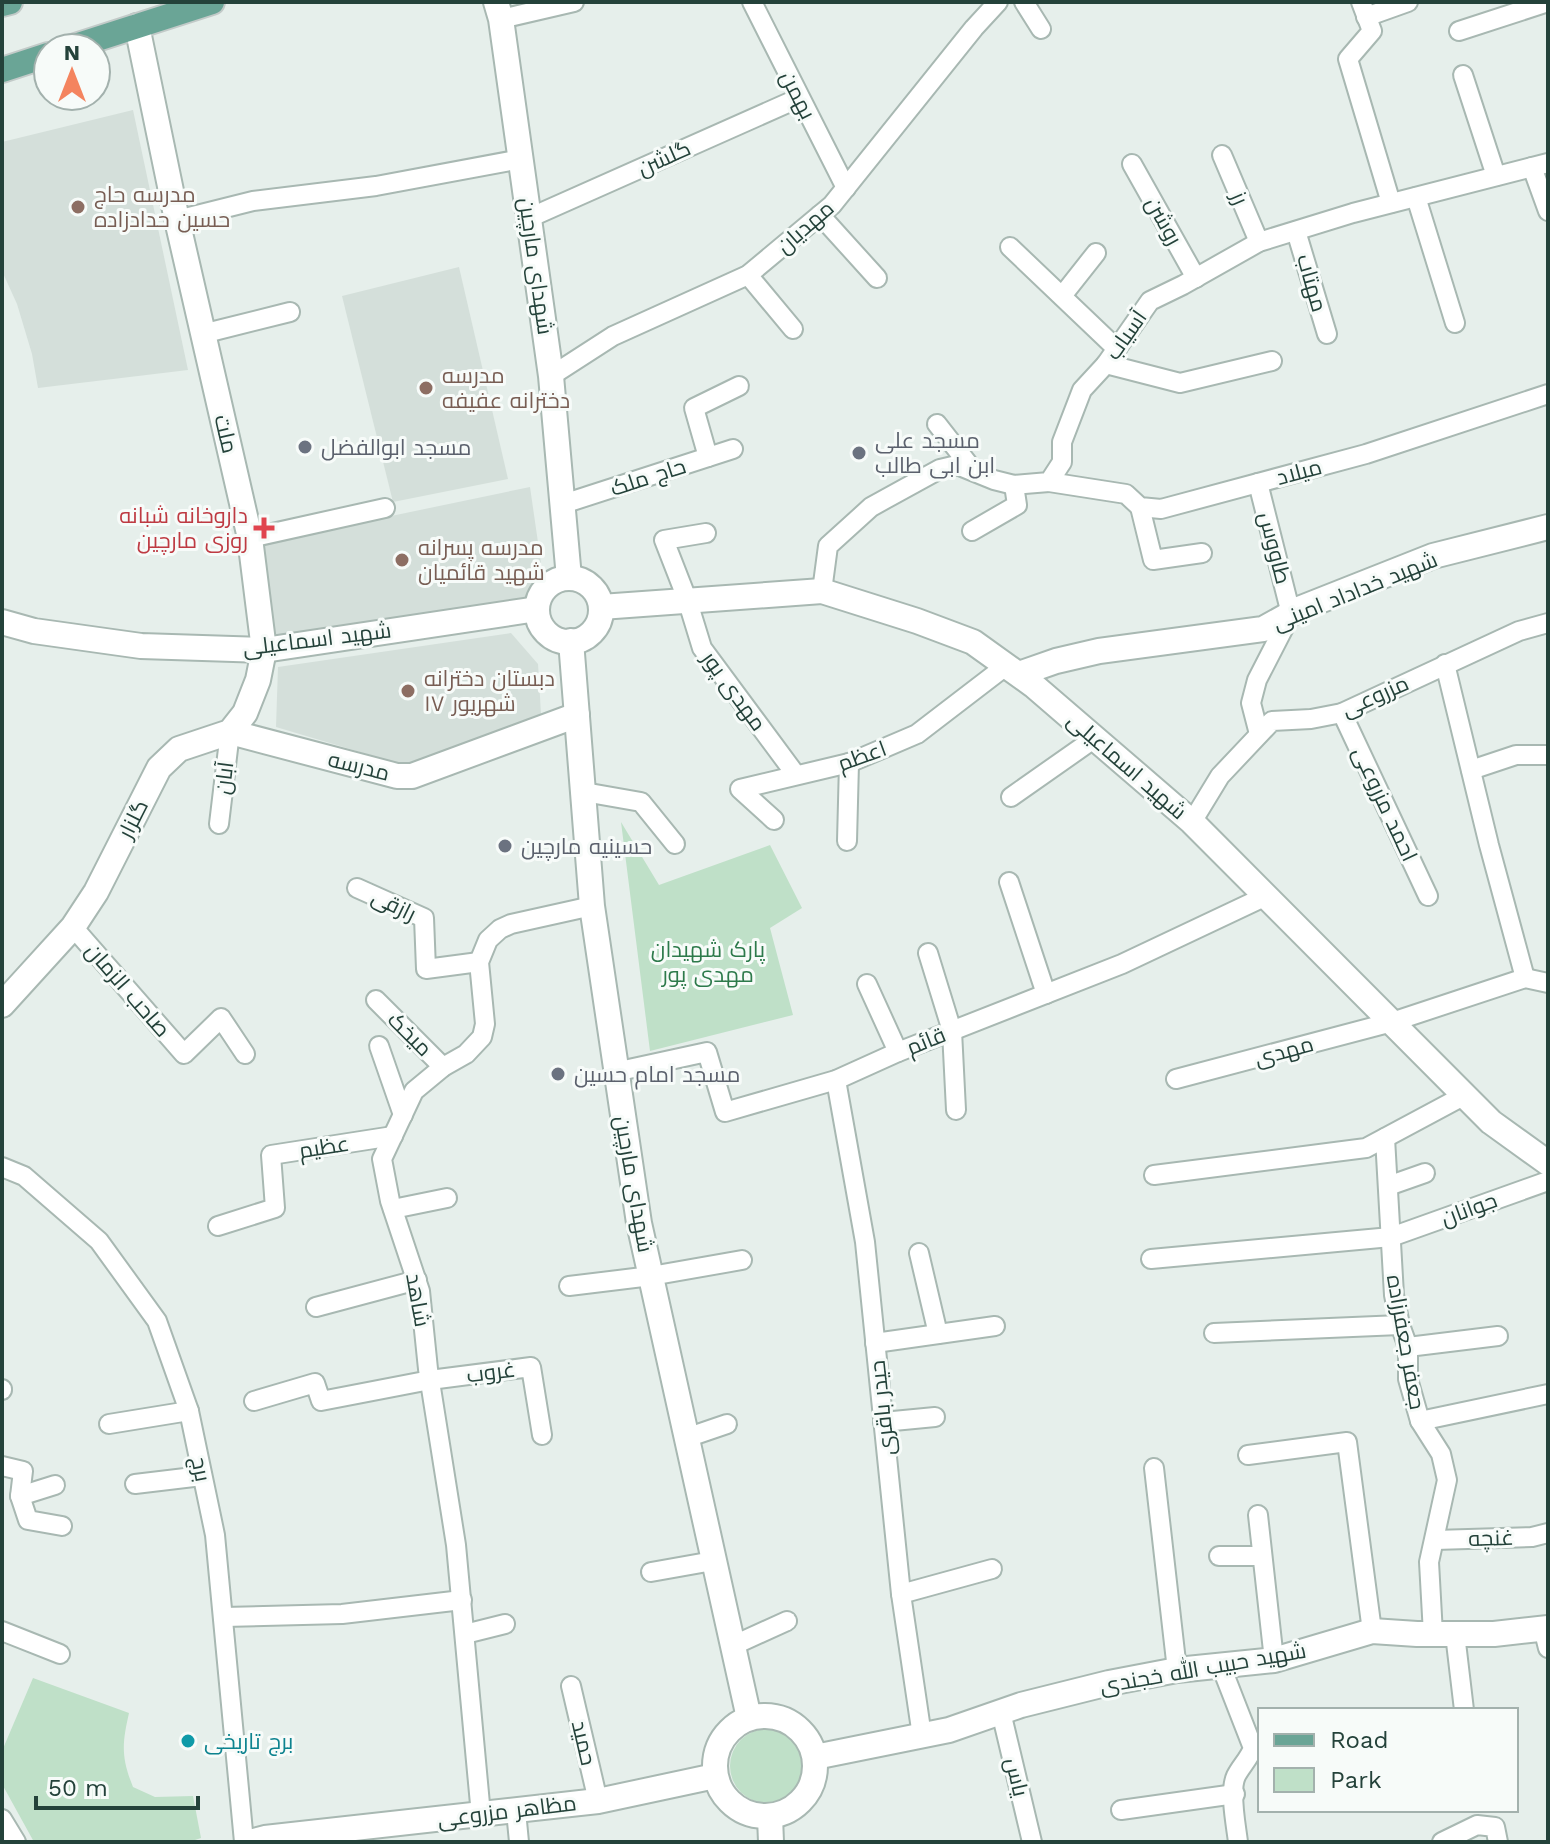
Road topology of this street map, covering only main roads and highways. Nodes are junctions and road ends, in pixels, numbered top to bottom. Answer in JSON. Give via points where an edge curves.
{"nodes":[{"id":1,"x":10,"y":2,"type":"edge"},
{"id":2,"x":212,"y":2,"type":"edge"},
{"id":3,"x":2,"y":4,"type":"edge"},
{"id":4,"x":112,"y":34,"type":"edge"},
{"id":5,"x":32,"y":60,"type":"edge"},
{"id":6,"x":2,"y":70,"type":"edge"}],
"edges":[{"from":1,"to":3,"type":"main road"},
{"from":2,"to":4,"type":"main road"},
{"from":5,"to":6,"type":"main road"}]}
